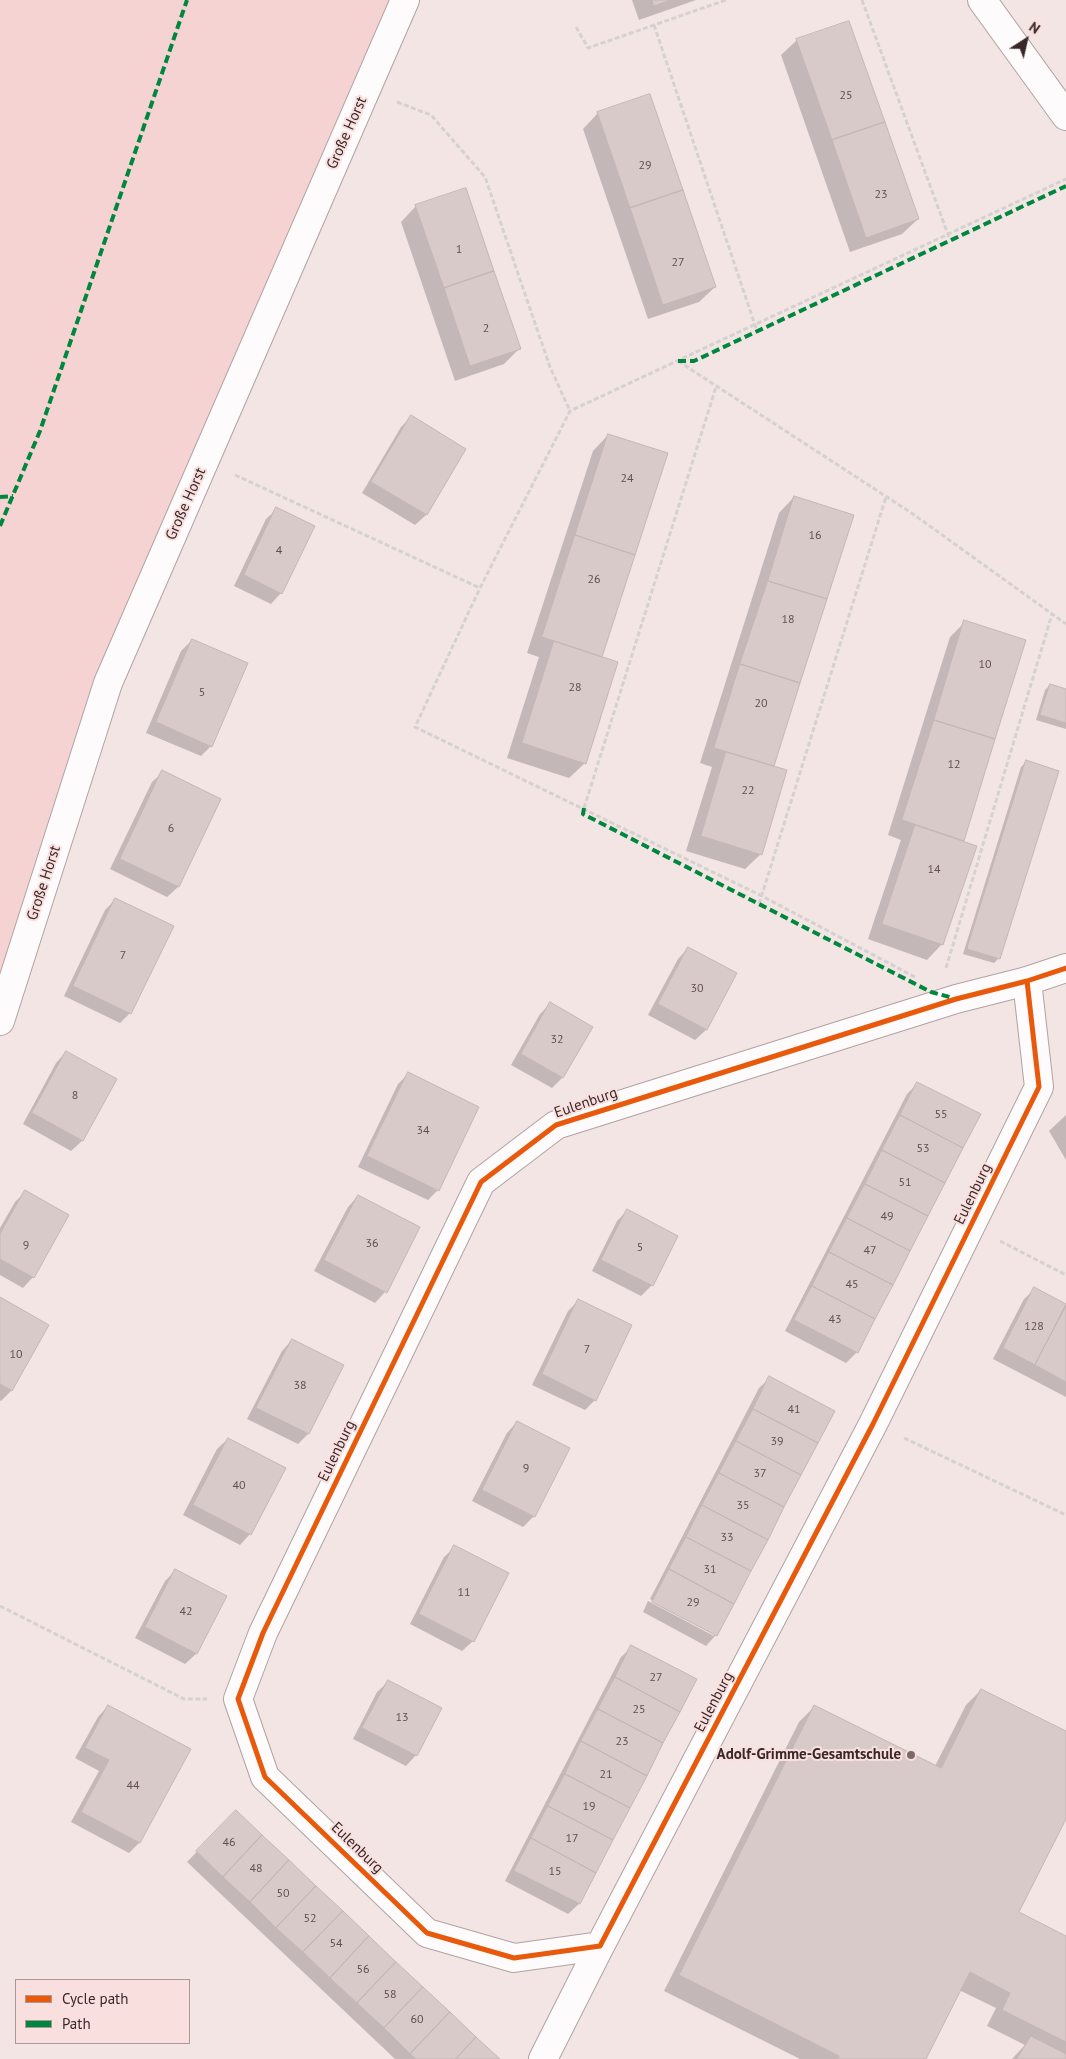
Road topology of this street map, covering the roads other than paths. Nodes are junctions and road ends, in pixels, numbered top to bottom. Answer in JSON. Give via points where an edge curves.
{"nodes":[{"id":1,"x":405,"y":0,"type":"edge"},
{"id":2,"x":982,"y":0,"type":"edge"},
{"id":3,"x":1066,"y":116,"type":"edge"},
{"id":4,"x":1066,"y":968,"type":"edge"},
{"id":5,"x":1027,"y":981,"type":"junction"},
{"id":6,"x":0,"y":1021,"type":"edge"},
{"id":7,"x":600,"y":1946,"type":"junction"},
{"id":8,"x":543,"y":2059,"type":"edge"}],
"edges":[{"from":1,"to":6,"type":"street","name":"Große Horst","via":[[108,683]]},
{"from":2,"to":3,"type":"street"},
{"from":4,"to":5,"type":"street","name":"Eulenburg"},
{"from":5,"to":7,"type":"street","name":"Eulenburg","via":[[1039,1086],[873,1424]]},
{"from":5,"to":7,"type":"street","name":"Eulenburg","via":[[956,999],[556,1125],[482,1182],[263,1633],[238,1699],[266,1777],[427,1933],[514,1958]]},
{"from":7,"to":8,"type":"street","name":"Eulenburg"}]}
